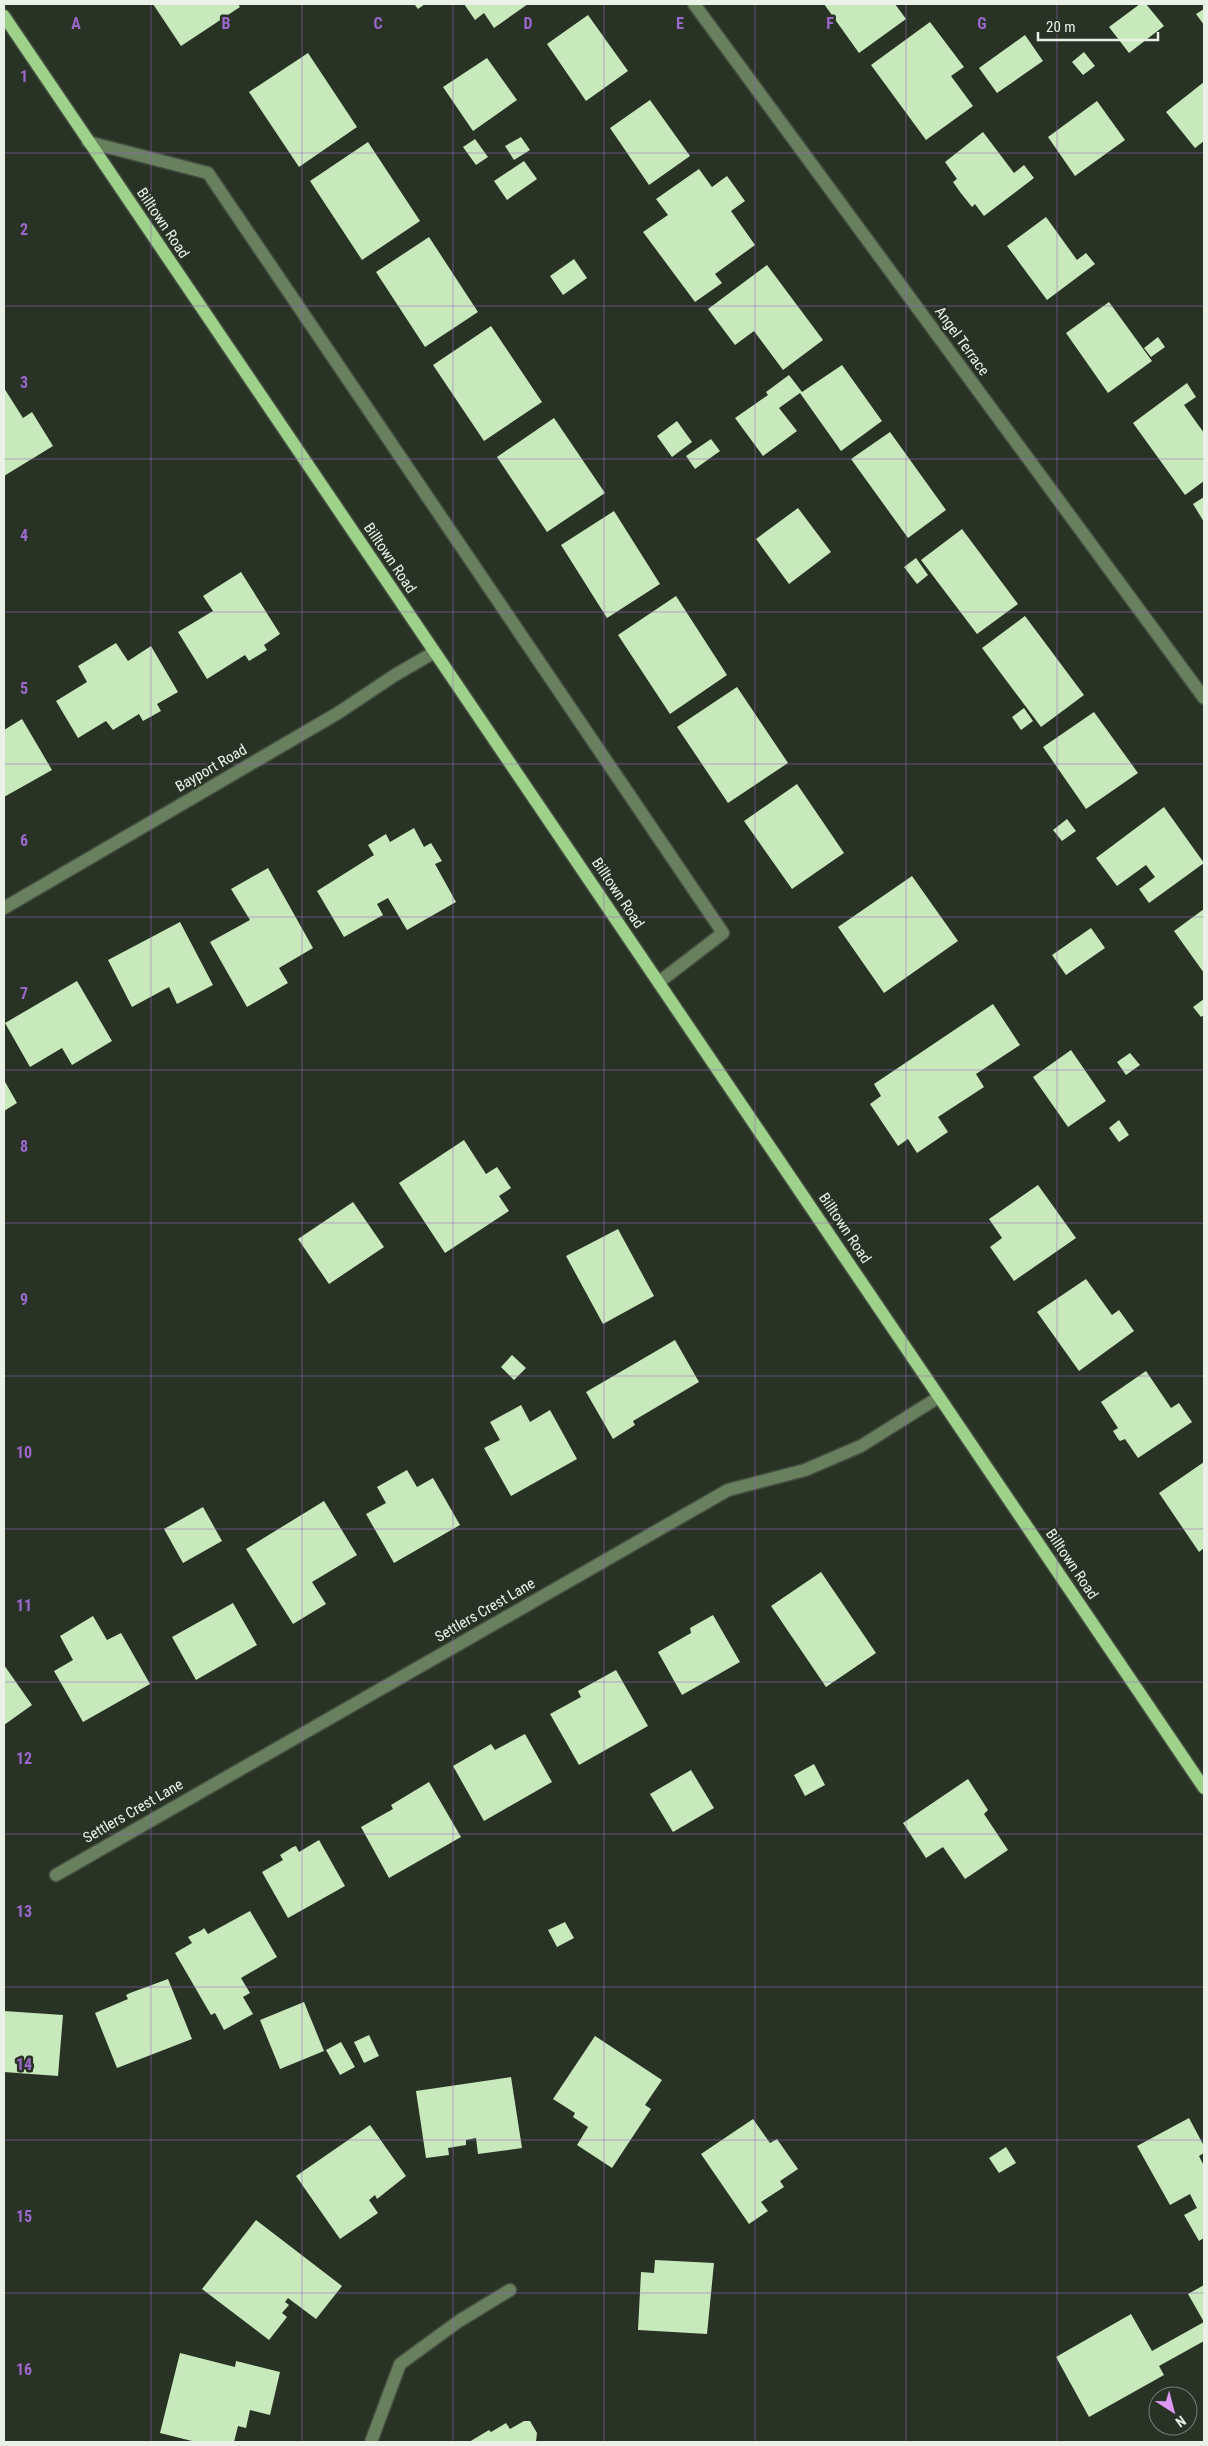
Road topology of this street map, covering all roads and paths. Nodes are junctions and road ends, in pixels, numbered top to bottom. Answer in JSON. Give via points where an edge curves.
{"nodes":[{"id":1,"x":694,"y":4,"type":"edge"},
{"id":2,"x":4,"y":16,"type":"edge"},
{"id":3,"x":88,"y":142,"type":"junction"},
{"id":4,"x":433,"y":653,"type":"junction"},
{"id":5,"x":1204,"y":698,"type":"edge"},
{"id":6,"x":4,"y":908,"type":"edge"},
{"id":7,"x":659,"y":982,"type":"junction"},
{"id":8,"x":939,"y":1397,"type":"junction"},
{"id":9,"x":1204,"y":1788,"type":"edge"},
{"id":10,"x":56,"y":1875,"type":"dead end"},
{"id":11,"x":510,"y":2290,"type":"dead end"},
{"id":12,"x":370,"y":2442,"type":"edge"}],
"edges":[{"from":1,"to":5,"type":"street","name":"Angel Terrace"},
{"from":2,"to":3,"type":"main road","name":"Billtown Road"},
{"from":3,"to":4,"type":"main road","name":"Billtown Road"},
{"from":3,"to":7,"type":"street","via":[[208,173],[219,189],[723,933]]},
{"from":4,"to":6,"type":"street","name":"Bayport Road","via":[[338,713]]},
{"from":4,"to":7,"type":"main road","name":"Billtown Road"},
{"from":7,"to":8,"type":"main road","name":"Billtown Road"},
{"from":8,"to":9,"type":"main road","name":"Billtown Road"},
{"from":8,"to":10,"type":"street","name":"Settlers Crest Lane","via":[[861,1446],[805,1470],[728,1490]]},
{"from":11,"to":12,"type":"street","via":[[459,2321],[400,2364]]}]}
